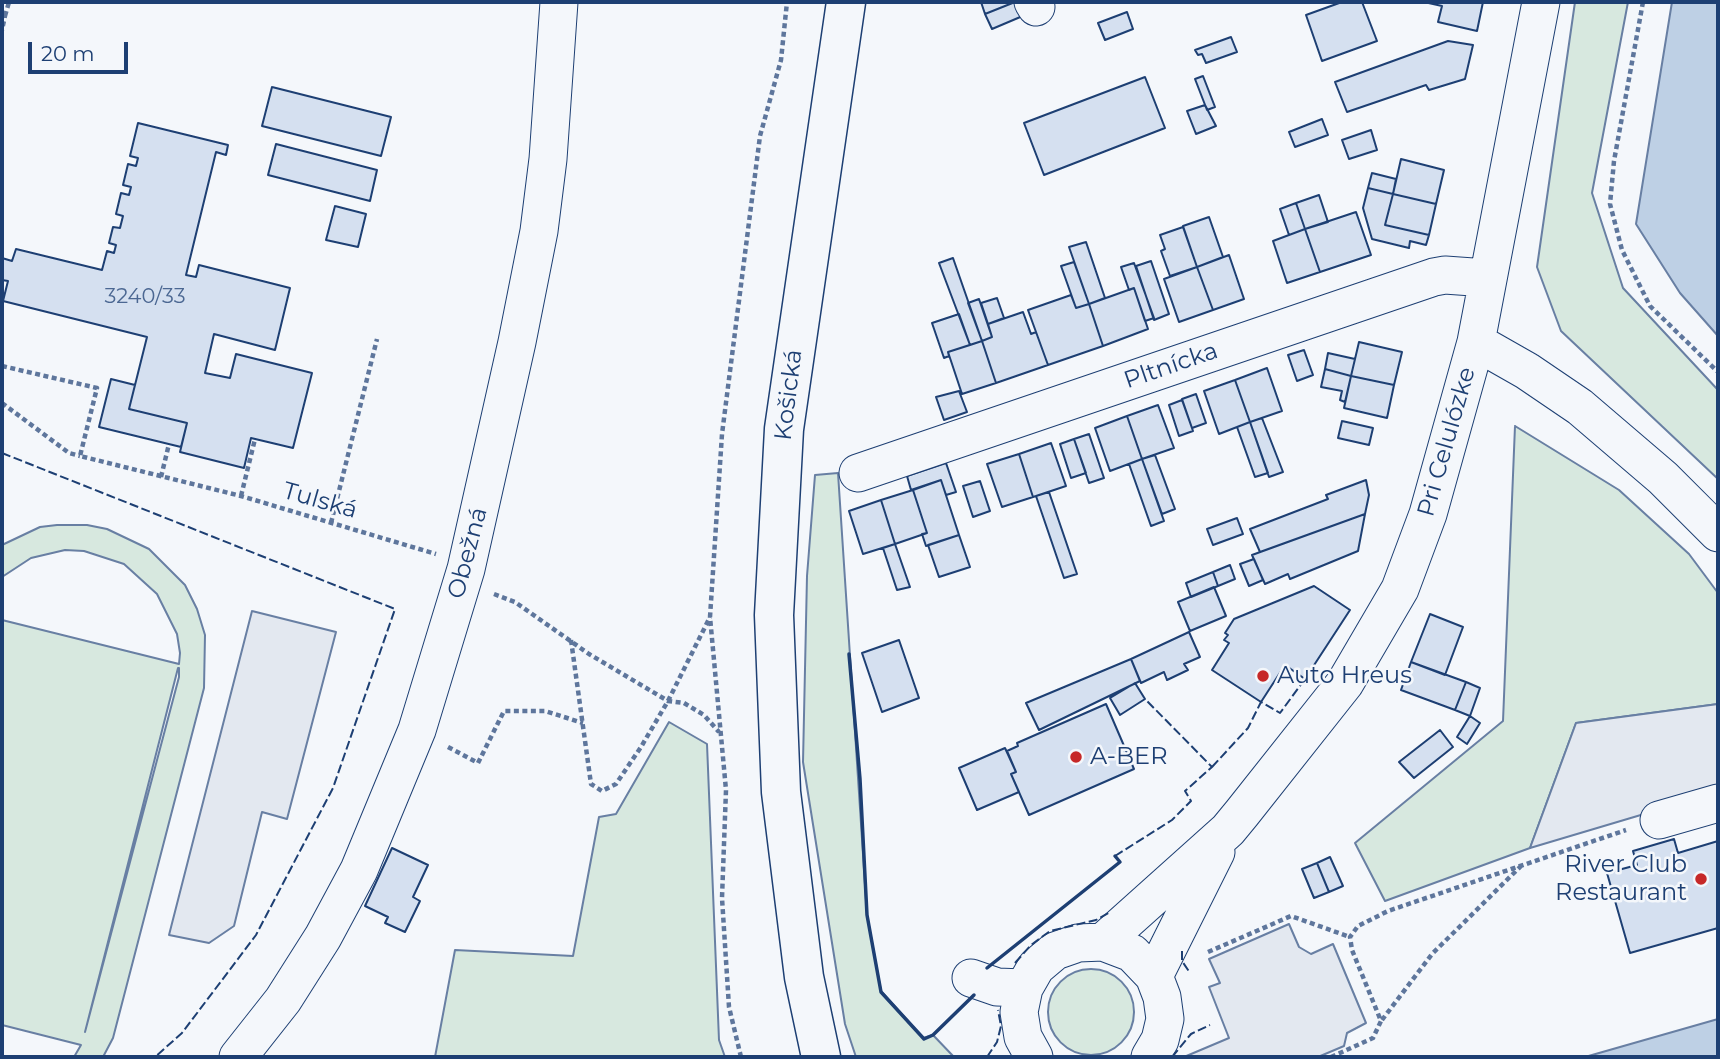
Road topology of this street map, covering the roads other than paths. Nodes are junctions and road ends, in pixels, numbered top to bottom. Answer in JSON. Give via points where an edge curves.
{"nodes":[{"id":1,"x":559,"y":2,"type":"edge"},
{"id":2,"x":846,"y":2,"type":"edge"},
{"id":3,"x":1541,"y":2,"type":"edge"},
{"id":4,"x":1487,"y":278,"type":"junction"},
{"id":5,"x":1476,"y":342,"type":"junction"},
{"id":6,"x":858,"y":473,"type":"dead end"},
{"id":7,"x":1718,"y":534,"type":"edge"},
{"id":8,"x":1718,"y":803,"type":"edge"},
{"id":9,"x":1658,"y":820,"type":"road end"},
{"id":10,"x":1228,"y":830,"type":"junction"},
{"id":11,"x":1103,"y":942,"type":"junction"},
{"id":12,"x":1154,"y":976,"type":"junction"},
{"id":13,"x":971,"y":978,"type":"dead end"},
{"id":14,"x":1024,"y":988,"type":"junction"},
{"id":15,"x":818,"y":1042,"type":"edge"},
{"id":16,"x":1021,"y":1051,"type":"edge"},
{"id":17,"x":237,"y":1057,"type":"edge"},
{"id":18,"x":1150,"y":1057,"type":"edge"}],
"edges":[{"from":1,"to":17,"type":"street","name":"Obežná","via":[[556,86],[539,231],[466,569],[417,730],[359,870],[323,937],[283,999]]},
{"from":2,"to":15,"type":"main road","name":"Košická","via":[[782,453],[774,615],[781,792],[792,894]]},
{"from":3,"to":4,"type":"street","name":"Pri Celulózke"},
{"from":4,"to":5,"type":"street","name":"Pri Celulózke"},
{"from":4,"to":6,"type":"street","name":"Pltnícka","via":[[1434,277]]},
{"from":5,"to":7,"type":"street","via":[[1580,407],[1663,478]]},
{"from":5,"to":10,"type":"street","name":"Pri Celulózke","via":[[1428,514],[1399,589],[1345,683]]},
{"from":8,"to":9,"type":"street"},
{"from":10,"to":11,"type":"street","name":"Pri Celulózke"},
{"from":10,"to":12,"type":"street","name":"Pri Celulózke"},
{"from":11,"to":12,"type":"street","via":[[1132,953]]},
{"from":11,"to":14,"type":"street","via":[[1078,943],[1055,951],[1036,967]]},
{"from":12,"to":18,"type":"street","via":[[1165,1019]]},
{"from":13,"to":14,"type":"street","via":[[997,987]]},
{"from":14,"to":16,"type":"street","via":[[1019,1013]]}]}
